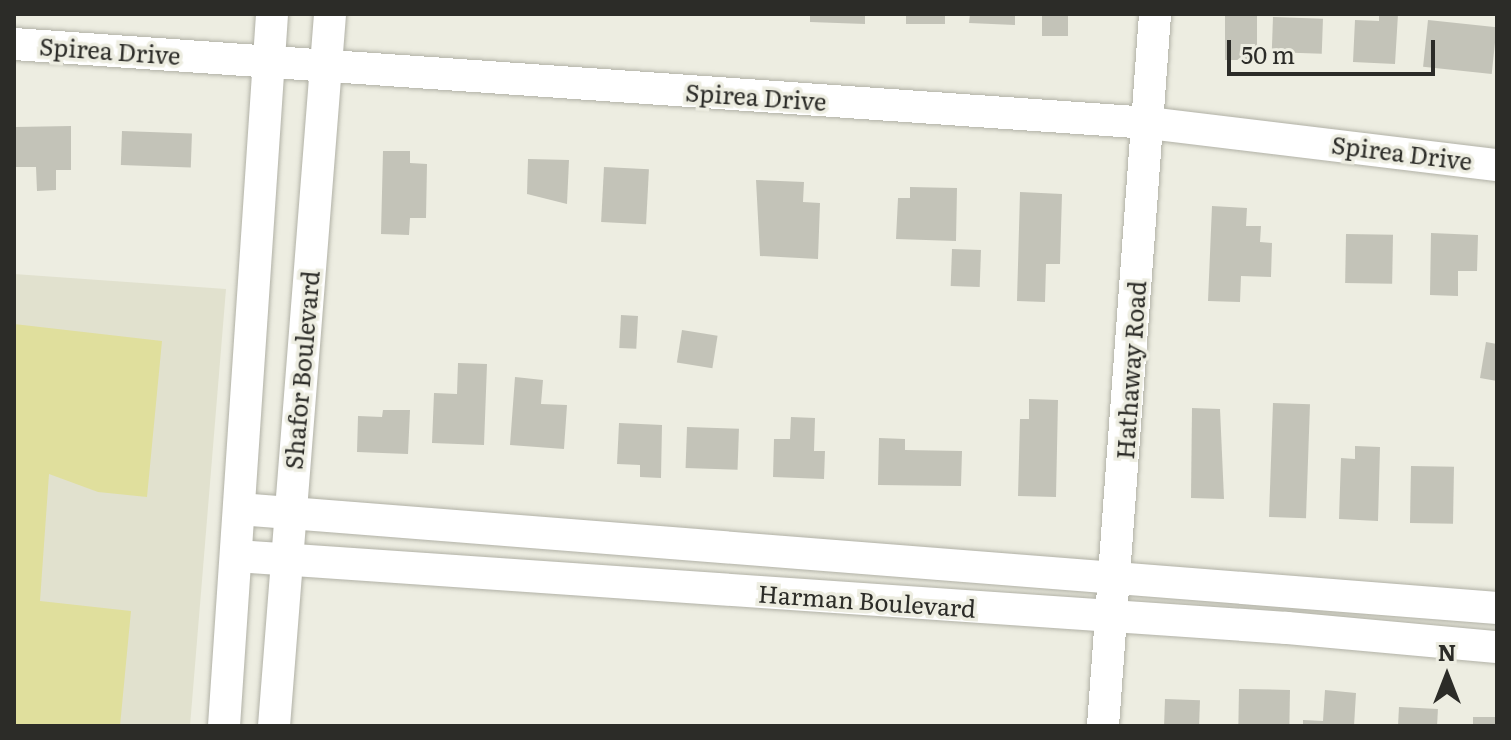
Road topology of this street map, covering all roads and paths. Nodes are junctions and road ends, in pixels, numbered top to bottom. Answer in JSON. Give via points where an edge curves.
{"nodes":[{"id":1,"x":272,"y":14,"type":"edge"},
{"id":2,"x":330,"y":14,"type":"edge"},
{"id":3,"x":1155,"y":14,"type":"edge"},
{"id":4,"x":14,"y":44,"type":"edge"},
{"id":5,"x":269,"y":61,"type":"junction"},
{"id":6,"x":326,"y":65,"type":"junction"},
{"id":7,"x":1149,"y":123,"type":"junction"},
{"id":8,"x":1497,"y":165,"type":"edge"},
{"id":9,"x":239,"y":509,"type":"junction"},
{"id":10,"x":289,"y":515,"type":"junction"},
{"id":11,"x":708,"y":544,"type":"junction"},
{"id":12,"x":236,"y":556,"type":"junction"},
{"id":13,"x":285,"y":560,"type":"junction"},
{"id":14,"x":1114,"y":575,"type":"junction"},
{"id":15,"x":703,"y":589,"type":"junction"},
{"id":16,"x":1497,"y":608,"type":"edge"},
{"id":17,"x":1111,"y":616,"type":"junction"},
{"id":18,"x":1497,"y":647,"type":"edge"},
{"id":19,"x":224,"y":726,"type":"edge"},
{"id":20,"x":274,"y":726,"type":"edge"},
{"id":21,"x":1103,"y":726,"type":"edge"}],
"edges":[{"from":1,"to":5,"type":"street"},
{"from":2,"to":6,"type":"street","name":"Shafor Boulevard"},
{"from":3,"to":7,"type":"street","name":"Hathaway Road"},
{"from":4,"to":5,"type":"street","name":"Spirea Drive"},
{"from":5,"to":6,"type":"street","name":"Spirea Drive"},
{"from":5,"to":9,"type":"street"},
{"from":6,"to":7,"type":"street","name":"Spirea Drive"},
{"from":6,"to":10,"type":"street","name":"Shafor Boulevard"},
{"from":7,"to":8,"type":"street","name":"Spirea Drive"},
{"from":7,"to":14,"type":"street","name":"Hathaway Road"},
{"from":9,"to":10,"type":"street","name":"Harman Boulevard"},
{"from":9,"to":12,"type":"street"},
{"from":10,"to":11,"type":"street","name":"Harman Boulevard"},
{"from":10,"to":13,"type":"street","name":"Shafor Boulevard"},
{"from":11,"to":14,"type":"street","name":"Harman Boulevard"},
{"from":11,"to":15,"type":"street"},
{"from":12,"to":13,"type":"street","name":"Harman Boulevard"},
{"from":12,"to":19,"type":"street"},
{"from":13,"to":15,"type":"street","name":"Harman Boulevard"},
{"from":13,"to":20,"type":"street","name":"Shafor Boulevard"},
{"from":14,"to":16,"type":"street","name":"Harman Boulevard"},
{"from":14,"to":17,"type":"street","name":"Hathaway Road"},
{"from":15,"to":17,"type":"street","name":"Harman Boulevard"},
{"from":17,"to":18,"type":"street","name":"Harman Boulevard"},
{"from":17,"to":21,"type":"street","name":"Hathaway Road"}]}
